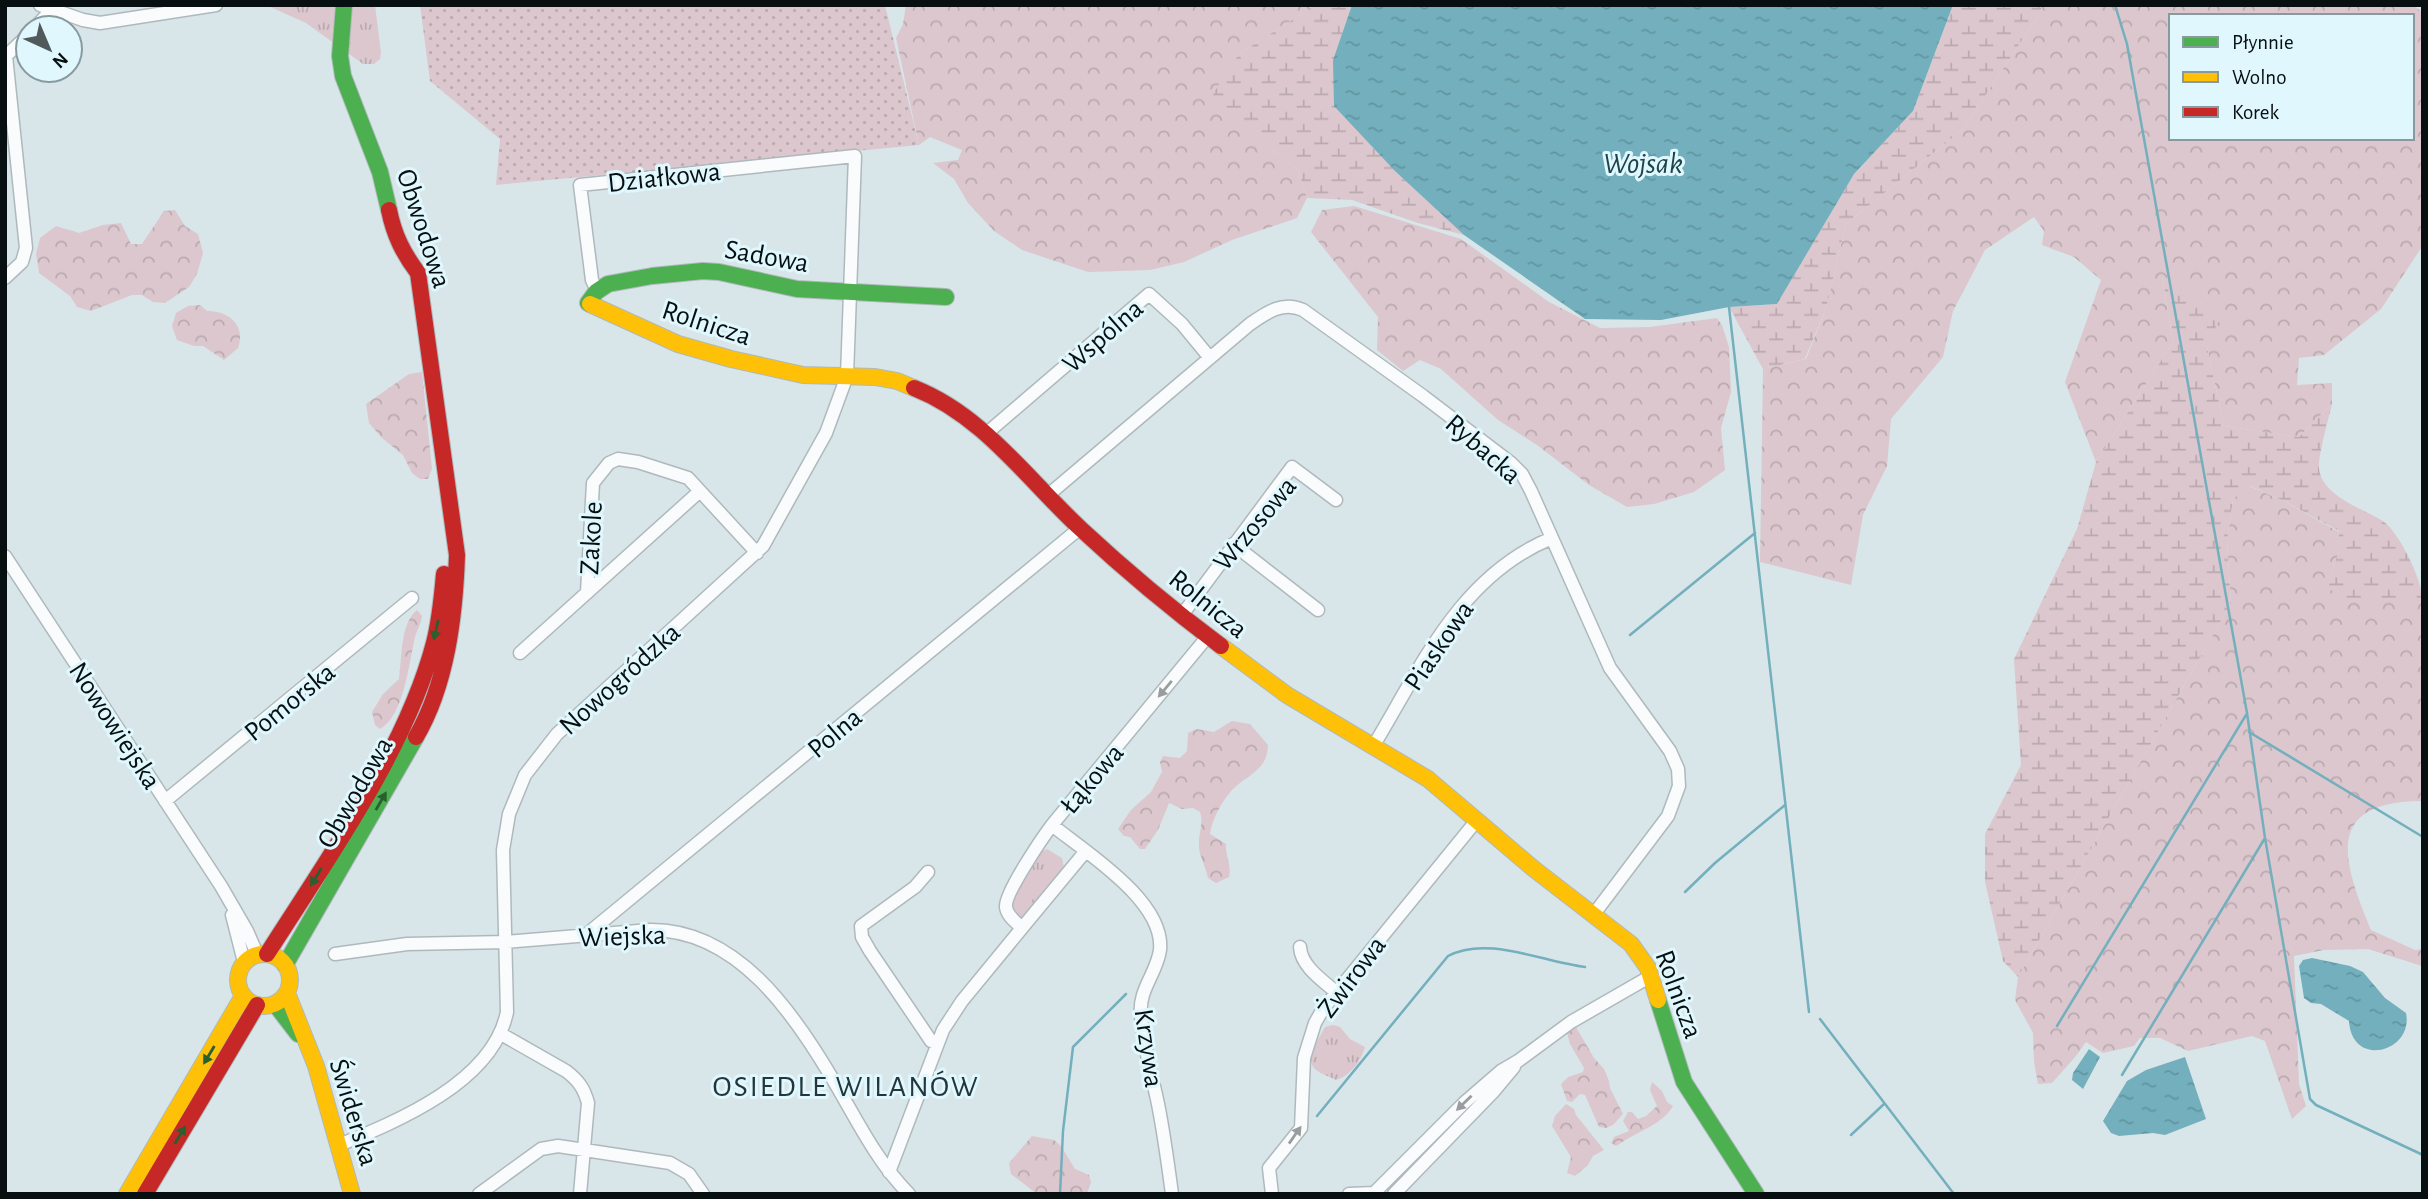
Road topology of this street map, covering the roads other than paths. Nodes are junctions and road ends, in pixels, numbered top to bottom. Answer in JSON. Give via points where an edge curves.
{"nodes":[{"id":1,"x":216,"y":5,"type":"edge"},
{"id":2,"x":344,"y":5,"type":"edge"},
{"id":3,"x":46,"y":7,"type":"edge"},
{"id":4,"x":6,"y":57,"type":"edge"},
{"id":5,"x":855,"y":156,"type":"joint"},
{"id":6,"x":5,"y":278,"type":"edge"},
{"id":7,"x":851,"y":292,"type":"junction"},
{"id":8,"x":593,"y":297,"type":"junction"},
{"id":9,"x":946,"y":297,"type":"dead end"},
{"id":10,"x":1210,"y":358,"type":"junction"},
{"id":11,"x":847,"y":376,"type":"junction"},
{"id":12,"x":986,"y":433,"type":"junction"},
{"id":13,"x":700,"y":491,"type":"junction"},
{"id":14,"x":1048,"y":496,"type":"junction"},
{"id":15,"x":1336,"y":500,"type":"dead end"},
{"id":16,"x":450,"y":514,"type":"junction"},
{"id":17,"x":1080,"y":528,"type":"junction"},
{"id":18,"x":1552,"y":538,"type":"junction"},
{"id":19,"x":1233,"y":544,"type":"junction"},
{"id":20,"x":757,"y":553,"type":"junction"},
{"id":21,"x":5,"y":556,"type":"edge"},
{"id":22,"x":587,"y":593,"type":"junction"},
{"id":23,"x":412,"y":598,"type":"dead end"},
{"id":24,"x":1318,"y":610,"type":"dead end"},
{"id":25,"x":1182,"y":615,"type":"junction"},
{"id":26,"x":1208,"y":636,"type":"junction"},
{"id":27,"x":520,"y":653,"type":"dead end"},
{"id":28,"x":1374,"y":745,"type":"junction"},
{"id":29,"x":165,"y":801,"type":"junction"},
{"id":30,"x":1477,"y":820,"type":"junction"},
{"id":31,"x":1052,"y":825,"type":"junction"},
{"id":32,"x":1085,"y":852,"type":"junction"},
{"id":33,"x":928,"y":872,"type":"dead end"},
{"id":34,"x":1594,"y":914,"type":"junction"},
{"id":35,"x":1023,"y":928,"type":"junction"},
{"id":36,"x":586,"y":935,"type":"junction"},
{"id":37,"x":506,"y":942,"type":"junction"},
{"id":38,"x":1300,"y":947,"type":"dead end"},
{"id":39,"x":335,"y":954,"type":"dead end"},
{"id":40,"x":256,"y":957,"type":"junction"},
{"id":41,"x":285,"y":965,"type":"junction"},
{"id":42,"x":1651,"y":976,"type":"junction"},
{"id":43,"x":1336,"y":992,"type":"junction"},
{"id":44,"x":243,"y":996,"type":"junction"},
{"id":45,"x":281,"y":998,"type":"junction"},
{"id":46,"x":257,"y":1005,"type":"junction"},
{"id":47,"x":501,"y":1034,"type":"junction"},
{"id":48,"x":937,"y":1044,"type":"junction"},
{"id":49,"x":1518,"y":1061,"type":"junction"},
{"id":50,"x":339,"y":1145,"type":"junction"},
{"id":51,"x":583,"y":1150,"type":"junction"},
{"id":52,"x":889,"y":1172,"type":"junction"},
{"id":53,"x":1375,"y":1193,"type":"edge"},
{"id":54,"x":127,"y":1194,"type":"edge"},
{"id":55,"x":145,"y":1194,"type":"edge"},
{"id":56,"x":352,"y":1194,"type":"edge"},
{"id":57,"x":479,"y":1194,"type":"edge"},
{"id":58,"x":580,"y":1194,"type":"edge"},
{"id":59,"x":703,"y":1194,"type":"edge"},
{"id":60,"x":909,"y":1194,"type":"edge"},
{"id":61,"x":1172,"y":1194,"type":"edge"},
{"id":62,"x":1272,"y":1194,"type":"edge"},
{"id":63,"x":1349,"y":1194,"type":"edge"},
{"id":64,"x":1394,"y":1194,"type":"edge"},
{"id":65,"x":1756,"y":1194,"type":"edge"}],
"edges":[{"from":1,"to":3,"type":"street","via":[[100,23]]},
{"from":2,"to":16,"type":"street","name":"Obwodowa","via":[[343,76],[380,172],[398,243],[418,273]]},
{"from":4,"to":6,"type":"street","via":[[26,248],[22,262]]},
{"from":5,"to":7,"type":"street","name":"Nowogródzka"},
{"from":5,"to":8,"type":"street","name":"Działkowa","via":[[580,185]]},
{"from":7,"to":8,"type":"street","name":"Sadowa","via":[[797,289],[703,271],[608,284]]},
{"from":7,"to":9,"type":"street","name":"Sadowa"},
{"from":7,"to":11,"type":"street","name":"Nowogródzka"},
{"from":8,"to":11,"type":"street","name":"Rolnicza","via":[[668,340],[697,350],[786,372]]},
{"from":10,"to":12,"type":"street","name":"Wspólna","via":[[1149,294]]},
{"from":10,"to":14,"type":"street","name":"Rybacka"},
{"from":10,"to":18,"type":"street","name":"Rybacka","via":[[1268,311],[1295,306],[1303,310],[1511,463],[1522,474]]},
{"from":11,"to":12,"type":"street","name":"Rolnicza","via":[[890,380],[919,389]]},
{"from":11,"to":20,"type":"street","name":"Nowogródzka","via":[[812,461]]},
{"from":12,"to":14,"type":"street","name":"Rolnicza"},
{"from":13,"to":20,"type":"street","name":"Zakole"},
{"from":13,"to":22,"type":"street"},
{"from":13,"to":22,"type":"street","name":"Zakole","via":[[677,473],[624,459],[609,463],[593,483]]},
{"from":14,"to":17,"type":"street","name":"Rolnicza"},
{"from":15,"to":19,"type":"street","name":"Wrzosowa","via":[[1292,467]]},
{"from":16,"to":40,"type":"street","name":"Obwodowa","one_way":true,"via":[[439,621],[406,722],[381,770]]},
{"from":41,"to":16,"type":"street","name":"Obwodowa","one_way":true,"via":[[395,776],[435,694],[455,605],[457,555]]},
{"from":17,"to":25,"type":"street","name":"Rolnicza"},
{"from":17,"to":36,"type":"street","name":"Polna"},
{"from":18,"to":28,"type":"street","name":"Piaskowa","via":[[1519,553],[1492,573],[1448,622]]},
{"from":18,"to":34,"type":"street","name":"Rybacka","via":[[1610,668],[1678,769],[1679,786],[1668,816]]},
{"from":19,"to":24,"type":"street"},
{"from":19,"to":25,"type":"street","name":"Wrzosowa"},
{"from":20,"to":37,"type":"street","name":"Nowogródzka","via":[[557,734],[524,775],[504,836]]},
{"from":21,"to":29,"type":"street","name":"Nowowiejska"},
{"from":22,"to":27,"type":"street"},
{"from":23,"to":29,"type":"street","name":"Pomorska"},
{"from":25,"to":26,"type":"street","name":"Rolnicza"},
{"from":26,"to":28,"type":"street","name":"Rolnicza","via":[[1287,695]]},
{"from":26,"to":31,"type":"street","name":"Łąkowa","one_way":true},
{"from":28,"to":30,"type":"street","name":"Rolnicza","via":[[1428,779]]},
{"from":29,"to":40,"type":"street","name":"Nowowiejska","via":[[247,932]]},
{"from":30,"to":34,"type":"street","name":"Rolnicza"},
{"from":30,"to":43,"type":"street","name":"Żwirowa"},
{"from":31,"to":32,"type":"street","name":"Krzywa"},
{"from":31,"to":35,"type":"street","name":"Łąkowa","via":[[1006,901],[1008,913]]},
{"from":32,"to":35,"type":"street","name":"Łąkowa"},
{"from":32,"to":61,"type":"street","name":"Krzywa","via":[[1135,894],[1159,934],[1160,953],[1143,991],[1140,1014]]},
{"from":33,"to":48,"type":"street","via":[[915,887],[861,926],[861,932]]},
{"from":34,"to":42,"type":"street","name":"Rolnicza","via":[[1637,950]]},
{"from":35,"to":48,"type":"street","name":"Łąkowa","via":[[962,1002]]},
{"from":36,"to":37,"type":"street","name":"Wiejska"},
{"from":36,"to":52,"type":"street","name":"Wiejska","via":[[671,931],[709,944],[744,967],[772,992],[801,1031]]},
{"from":37,"to":39,"type":"street","name":"Wiejska","via":[[407,944]]},
{"from":37,"to":47,"type":"street","name":"Nowogródzka","via":[[507,1012]]},
{"from":38,"to":43,"type":"street","via":[[1305,963]]},
{"from":40,"to":41,"type":"street","via":[[277,957]]},
{"from":40,"to":44,"type":"street","name":"Obwodowa","via":[[237,979]]},
{"from":41,"to":45,"type":"street","via":[[290,978]]},
{"from":42,"to":49,"type":"street","via":[[1571,1022]]},
{"from":42,"to":65,"type":"street","name":"Rolnicza","via":[[1690,1095]]},
{"from":62,"to":43,"type":"street","name":"Żwirowa","one_way":true,"via":[[1269,1168],[1301,1128],[1304,1058],[1319,1016]]},
{"from":44,"to":46,"type":"street"},
{"from":44,"to":54,"type":"street","name":"Obwodowa","one_way":true},
{"from":45,"to":46,"type":"street"},
{"from":45,"to":50,"type":"street","name":"Świderska","via":[[307,1045]]},
{"from":55,"to":46,"type":"street","one_way":true},
{"from":47,"to":50,"type":"street","via":[[477,1064],[442,1094],[412,1113]]},
{"from":47,"to":51,"type":"street","via":[[566,1071],[581,1085],[588,1103]]},
{"from":48,"to":52,"type":"street","name":"Łąkowa"},
{"from":49,"to":53,"type":"street","one_way":true,"via":[[1464,1103]]},
{"from":49,"to":64,"type":"street"},
{"from":50,"to":56,"type":"street","name":"Świderska"},
{"from":51,"to":57,"type":"street","via":[[541,1149]]},
{"from":51,"to":58,"type":"street"},
{"from":51,"to":59,"type":"street","via":[[670,1163],[689,1174]]},
{"from":52,"to":60,"type":"street","name":"Wiejska"},
{"from":53,"to":63,"type":"street"}]}
